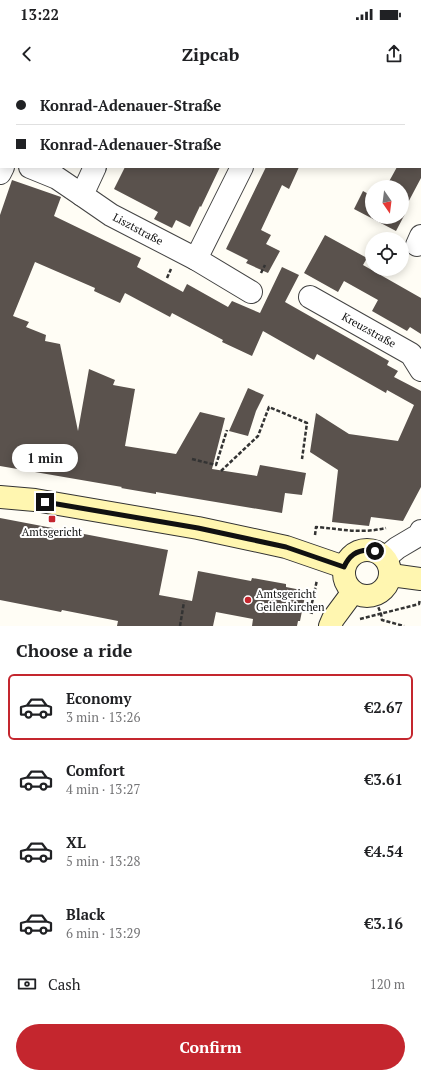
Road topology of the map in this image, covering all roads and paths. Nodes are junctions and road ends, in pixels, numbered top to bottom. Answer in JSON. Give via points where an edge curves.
{"nodes":[{"id":1,"x":32,"y":168,"type":"edge"},
{"id":2,"x":95,"y":168,"type":"edge"},
{"id":3,"x":242,"y":168,"type":"edge"},
{"id":4,"x":82,"y":195,"type":"junction"},
{"id":5,"x":196,"y":259,"type":"junction"},
{"id":6,"x":251,"y":292,"type":"dead end"},
{"id":7,"x":310,"y":297,"type":"dead end"},
{"id":8,"x":421,"y":370,"type":"edge"},
{"id":9,"x":226,"y":430,"type":"dead end"},
{"id":10,"x":192,"y":459,"type":"dead end"},
{"id":11,"x":302,"y":460,"type":"dead end"},
{"id":12,"x":221,"y":471,"type":"dead end"},
{"id":13,"x":0,"y":497,"type":"edge"},
{"id":14,"x":421,"y":531,"type":"edge"},
{"id":15,"x":344,"y":567,"type":"junction"},
{"id":16,"x":388,"y":567,"type":"junction"},
{"id":17,"x":421,"y":579,"type":"edge"},
{"id":18,"x":363,"y":594,"type":"junction"},
{"id":19,"x":184,"y":602,"type":"dead end"},
{"id":20,"x":180,"y":626,"type":"edge"},
{"id":21,"x":330,"y":626,"type":"edge"},
{"id":22,"x":404,"y":626,"type":"edge"}],
"edges":[{"from":1,"to":4,"type":"street","name":"Lisztstraße","via":[[56,178]]},
{"from":2,"to":4,"type":"street"},
{"from":3,"to":5,"type":"street"},
{"from":4,"to":5,"type":"street","name":"Lisztstraße","via":[[111,215]]},
{"from":5,"to":6,"type":"street","name":"Lisztstraße"},
{"from":7,"to":8,"type":"street","name":"Kreuzstraße","via":[[411,354]]},
{"from":9,"to":10,"type":"path","via":[[216,465]]},
{"from":11,"to":12,"type":"path","via":[[307,423],[269,407],[258,436]]},
{"from":13,"to":15,"type":"street","via":[[35,500],[198,528],[286,547]]},
{"from":14,"to":16,"type":"street","via":[[397,548]]},
{"from":15,"to":16,"type":"street","via":[[351,556],[362,550],[375,551]]},
{"from":15,"to":18,"type":"street","via":[[347,585]]},
{"from":16,"to":17,"type":"street"},
{"from":16,"to":18,"type":"street","via":[[389,582],[385,588],[380,593]]},
{"from":18,"to":21,"type":"street","via":[[333,619]]},
{"from":18,"to":22,"type":"path","via":[[381,614],[382,620]]},
{"from":19,"to":20,"type":"path"}]}
